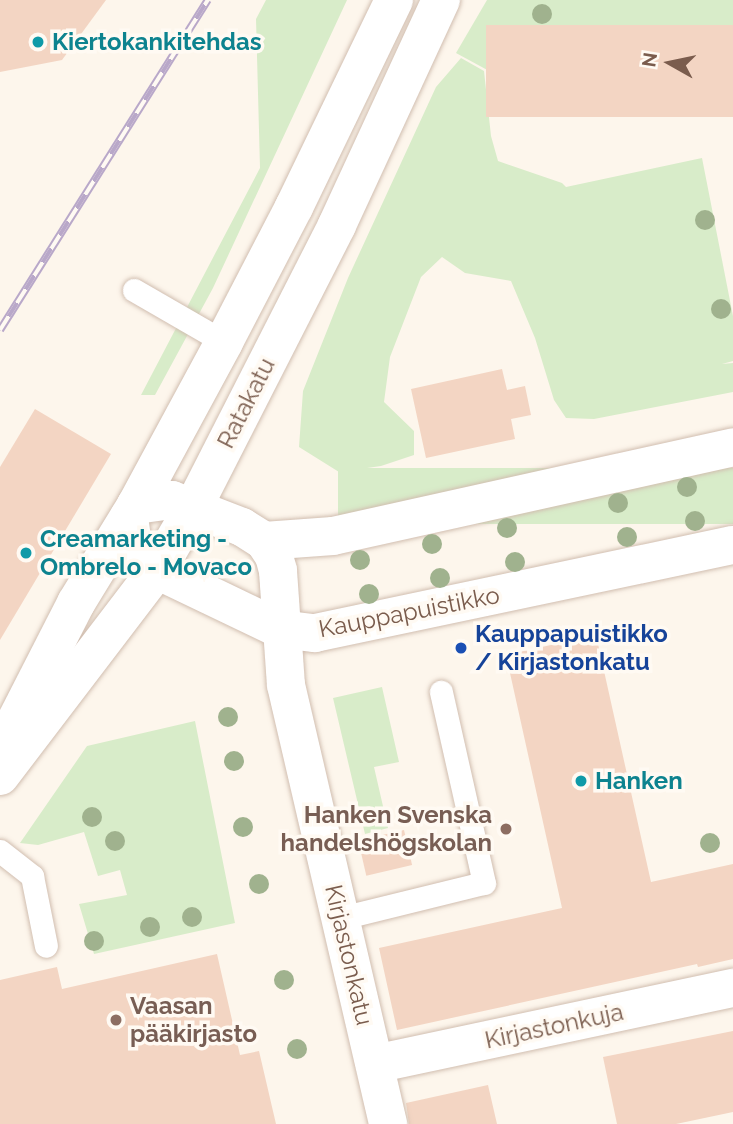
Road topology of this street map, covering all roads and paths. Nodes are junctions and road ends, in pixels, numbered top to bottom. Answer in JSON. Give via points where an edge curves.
{"nodes":[{"id":1,"x":394,"y":0,"type":"edge"},
{"id":2,"x":441,"y":0,"type":"edge"},
{"id":3,"x":134,"y":290,"type":"dead end"},
{"id":4,"x":225,"y":342,"type":"junction"},
{"id":5,"x":733,"y":447,"type":"edge"},
{"id":6,"x":194,"y":506,"type":"junction"},
{"id":7,"x":133,"y":511,"type":"junction"},
{"id":8,"x":264,"y":541,"type":"junction"},
{"id":9,"x":733,"y":545,"type":"edge"},
{"id":10,"x":157,"y":570,"type":"junction"},
{"id":11,"x":280,"y":629,"type":"junction"},
{"id":12,"x":441,"y":692,"type":"dead end"},
{"id":13,"x":0,"y":752,"type":"edge"},
{"id":14,"x":0,"y":776,"type":"edge"},
{"id":15,"x":0,"y":851,"type":"edge"},
{"id":16,"x":341,"y":918,"type":"junction"},
{"id":17,"x":46,"y":946,"type":"dead end"},
{"id":18,"x":733,"y":988,"type":"edge"},
{"id":19,"x":375,"y":1064,"type":"junction"},
{"id":20,"x":388,"y":1124,"type":"edge"}],
"edges":[{"from":1,"to":4,"type":"street","name":"Ratakatu"},
{"from":2,"to":6,"type":"street","name":"Ratakatu","via":[[337,225]]},
{"from":3,"to":4,"type":"lane"},
{"from":4,"to":7,"type":"street","name":"Ratakatu"},
{"from":5,"to":8,"type":"street","via":[[333,537]]},
{"from":6,"to":7,"type":"street","via":[[172,500]]},
{"from":6,"to":8,"type":"street"},
{"from":6,"to":10,"type":"street","name":"Ratakatu"},
{"from":7,"to":10,"type":"street","name":"Kauppapuistikko","via":[[132,538],[140,556]]},
{"from":7,"to":13,"type":"street","name":"Ratakatu","via":[[76,603]]},
{"from":8,"to":11,"type":"street","name":"Kirjastonkatu","via":[[278,571]]},
{"from":9,"to":11,"type":"street","name":"Kauppapuistikko","via":[[349,627],[315,633]]},
{"from":10,"to":11,"type":"street","name":"Kauppapuistikko"},
{"from":10,"to":14,"type":"street","name":"Ratakatu"},
{"from":11,"to":16,"type":"street","name":"Kirjastonkatu","via":[[286,685]]},
{"from":12,"to":16,"type":"lane","via":[[484,883]]},
{"from":15,"to":17,"type":"lane","via":[[32,876]]},
{"from":16,"to":19,"type":"street","name":"Kirjastonkatu"},
{"from":18,"to":19,"type":"street","name":"Kirjastonkuja"},
{"from":19,"to":20,"type":"street","name":"Kirjastonkatu"}]}
